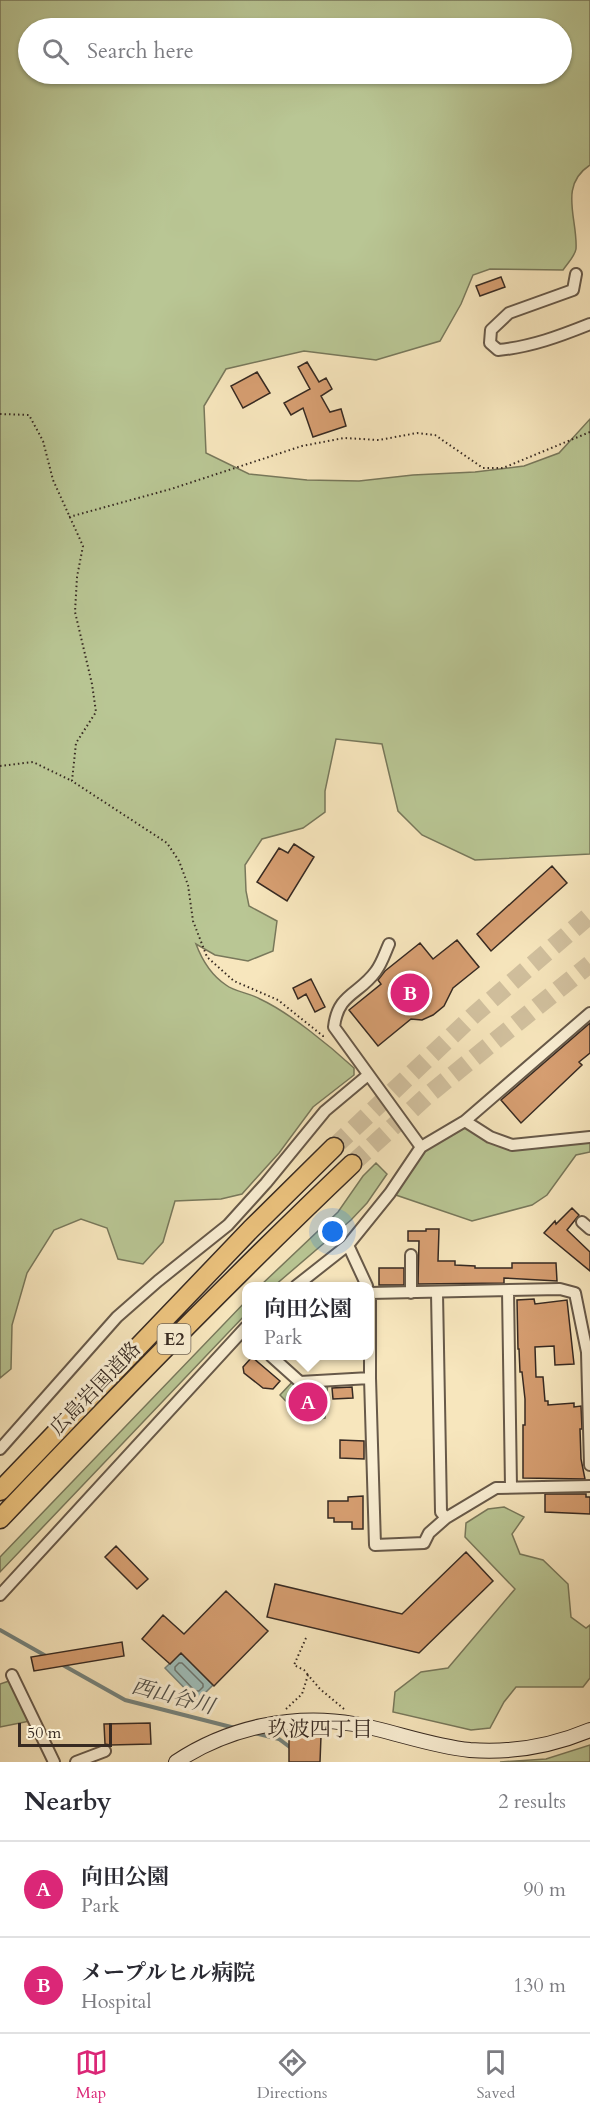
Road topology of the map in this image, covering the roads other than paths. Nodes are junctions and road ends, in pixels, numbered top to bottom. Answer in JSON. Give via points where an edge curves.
{"nodes":[{"id":1,"x":576,"y":274,"type":"dead end"},
{"id":2,"x":590,"y":324,"type":"edge"},
{"id":3,"x":389,"y":944,"type":"dead end"},
{"id":4,"x":590,"y":1013,"type":"edge"},
{"id":5,"x":368,"y":1075,"type":"junction"},
{"id":6,"x":465,"y":1121,"type":"junction"},
{"id":7,"x":590,"y":1137,"type":"edge"},
{"id":8,"x":334,"y":1147,"type":"tunnel mouth"},
{"id":9,"x":421,"y":1147,"type":"junction"},
{"id":10,"x":352,"y":1164,"type":"tunnel mouth"},
{"id":11,"x":348,"y":1245,"type":"junction"},
{"id":12,"x":411,"y":1255,"type":"dead end"},
{"id":13,"x":302,"y":1282,"type":"edge"},
{"id":14,"x":365,"y":1282,"type":"edge"},
{"id":15,"x":508,"y":1291,"type":"junction"},
{"id":16,"x":374,"y":1292,"type":"edge"},
{"id":17,"x":411,"y":1293,"type":"junction"},
{"id":18,"x":437,"y":1293,"type":"junction"},
{"id":19,"x":242,"y":1333,"type":"edge"},
{"id":20,"x":275,"y":1360,"type":"edge"},
{"id":21,"x":370,"y":1360,"type":"edge"},
{"id":22,"x":370,"y":1378,"type":"junction"},
{"id":23,"x":0,"y":1449,"type":"edge"},
{"id":24,"x":590,"y":1465,"type":"edge"},
{"id":25,"x":590,"y":1486,"type":"edge"},
{"id":26,"x":511,"y":1487,"type":"junction"},
{"id":27,"x":0,"y":1491,"type":"edge"},
{"id":28,"x":446,"y":1518,"type":"junction"},
{"id":29,"x":0,"y":1519,"type":"edge"},
{"id":30,"x":0,"y":1595,"type":"edge"},
{"id":31,"x":12,"y":1675,"type":"dead end"},
{"id":32,"x":590,"y":1730,"type":"edge"},
{"id":33,"x":105,"y":1751,"type":"dead end"},
{"id":34,"x":54,"y":1762,"type":"edge"},
{"id":35,"x":76,"y":1762,"type":"edge"},
{"id":36,"x":176,"y":1762,"type":"edge"}],
"edges":[{"from":1,"to":2,"type":"street","via":[[573,290],[509,313],[491,330],[490,344],[498,350],[520,348]]},
{"from":3,"to":5,"type":"street","via":[[377,970],[359,990],[343,1000],[336,1013],[337,1032]]},
{"from":4,"to":6,"type":"street"},
{"from":5,"to":9,"type":"street"},
{"from":5,"to":23,"type":"street","via":[[325,1111],[228,1225],[117,1317]]},
{"from":6,"to":7,"type":"street","via":[[512,1145]]},
{"from":6,"to":9,"type":"street"},
{"from":8,"to":27,"type":"highway","name":"広島岩国道路","number":"E2"},
{"from":9,"to":11,"type":"street"},
{"from":10,"to":29,"type":"highway","name":"広島岩国道路","number":"E2","via":[[269,1243]]},
{"from":11,"to":13,"type":"street"},
{"from":11,"to":14,"type":"street"},
{"from":12,"to":17,"type":"street"},
{"from":15,"to":18,"type":"street"},
{"from":15,"to":24,"type":"street","via":[[560,1289],[575,1293],[587,1352]]},
{"from":15,"to":26,"type":"street"},
{"from":16,"to":17,"type":"street"},
{"from":17,"to":18,"type":"street"},
{"from":18,"to":28,"type":"street","via":[[441,1512]]},
{"from":19,"to":30,"type":"street"},
{"from":20,"to":22,"type":"street","via":[[300,1382]]},
{"from":21,"to":22,"type":"street"},
{"from":22,"to":28,"type":"street","via":[[375,1545],[424,1543]]},
{"from":25,"to":26,"type":"street"},
{"from":26,"to":28,"type":"street","via":[[496,1488]]},
{"from":31,"to":34,"type":"street"},
{"from":32,"to":36,"type":"street","via":[[535,1747],[492,1751],[449,1747],[353,1724],[287,1722],[223,1737]]},
{"from":33,"to":35,"type":"street"}]}
